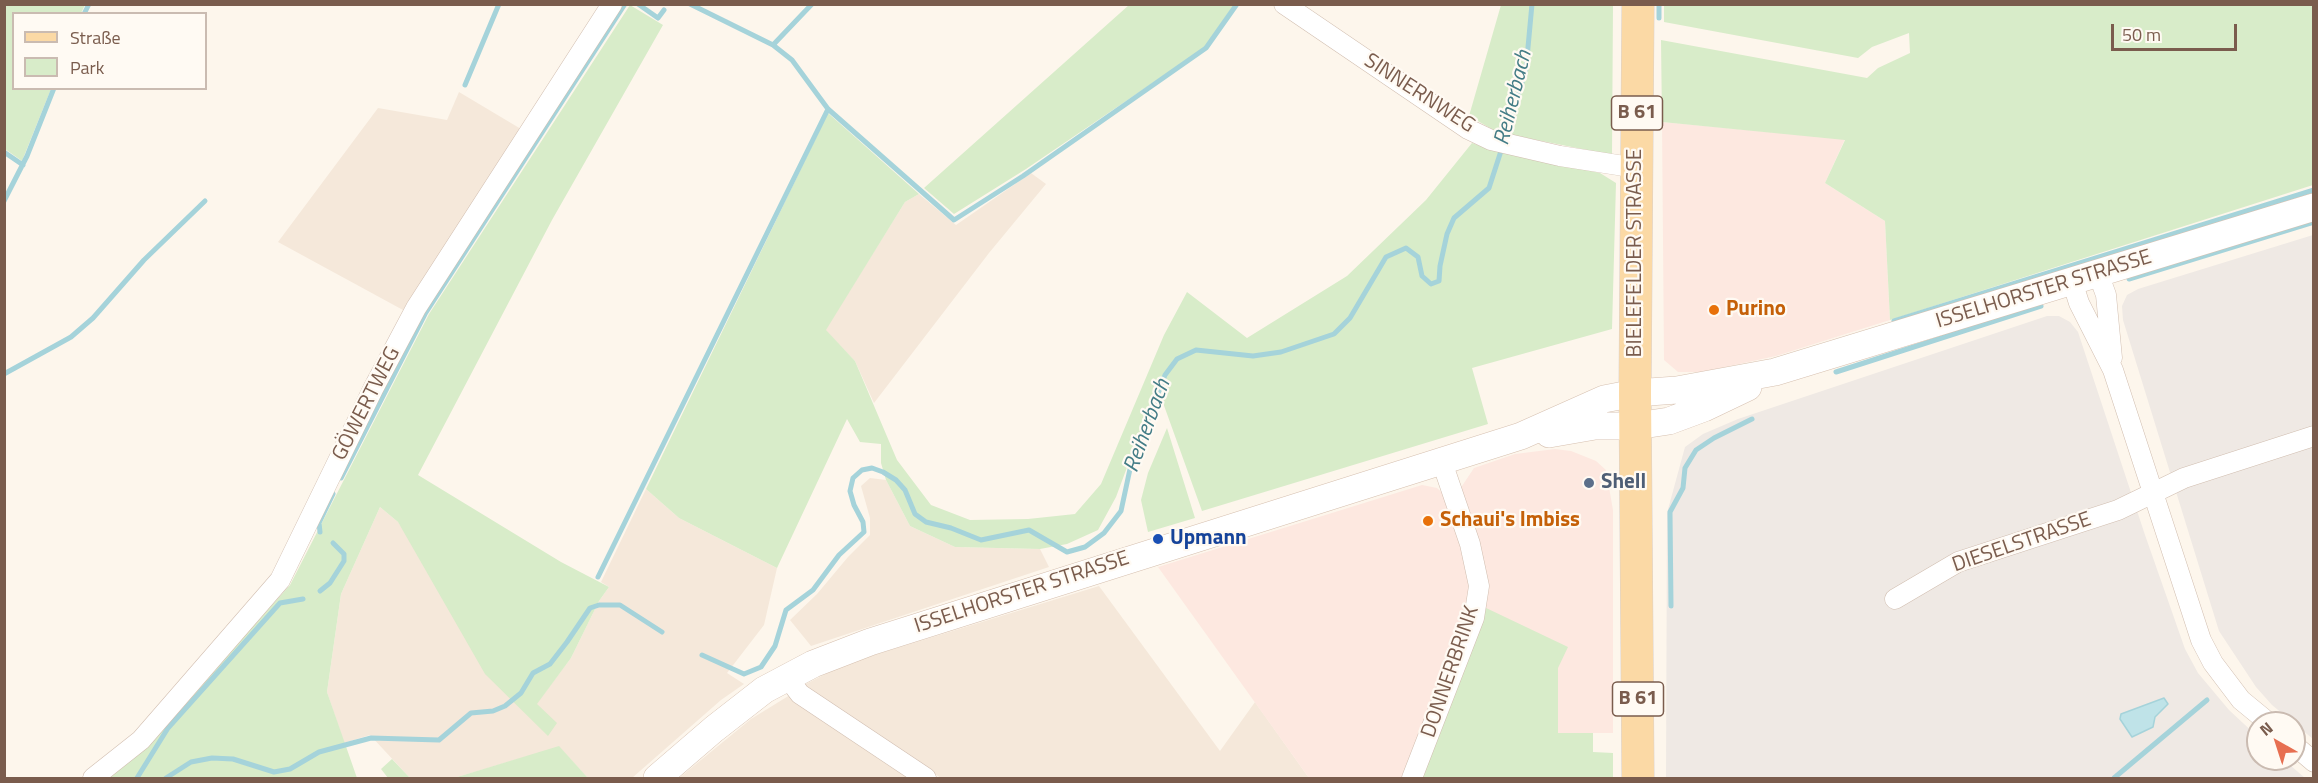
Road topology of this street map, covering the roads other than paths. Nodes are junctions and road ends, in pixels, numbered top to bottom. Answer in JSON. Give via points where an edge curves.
{"nodes":[{"id":1,"x":612,"y":4,"type":"edge"},
{"id":2,"x":1284,"y":4,"type":"edge"},
{"id":3,"x":1638,"y":4,"type":"edge"},
{"id":4,"x":1637,"y":168,"type":"junction"},
{"id":5,"x":2313,"y":207,"type":"edge"},
{"id":6,"x":2098,"y":273,"type":"junction"},
{"id":7,"x":2072,"y":281,"type":"junction"},
{"id":8,"x":2113,"y":370,"type":"junction"},
{"id":9,"x":1775,"y":372,"type":"junction"},
{"id":10,"x":1635,"y":393,"type":"junction"},
{"id":11,"x":1636,"y":426,"type":"junction"},
{"id":12,"x":1521,"y":436,"type":"junction"},
{"id":13,"x":2313,"y":436,"type":"edge"},
{"id":14,"x":1442,"y":462,"type":"junction"},
{"id":15,"x":2153,"y":493,"type":"junction"},
{"id":16,"x":1895,"y":599,"type":"dead end"},
{"id":17,"x":787,"y":677,"type":"junction"},
{"id":18,"x":2254,"y":711,"type":"edge"},
{"id":19,"x":93,"y":778,"type":"edge"},
{"id":20,"x":657,"y":778,"type":"edge"},
{"id":21,"x":926,"y":778,"type":"edge"},
{"id":22,"x":1412,"y":778,"type":"edge"},
{"id":23,"x":1638,"y":778,"type":"edge"}],
"edges":[{"from":1,"to":19,"type":"street","name":"GÖWERTWEG","via":[[416,308],[280,580],[141,740]]},
{"from":2,"to":4,"type":"street","name":"SINNERNWEG","via":[[1468,129],[1496,141],[1560,156]]},
{"from":3,"to":4,"type":"main road","name":"BIELEFELDER STRASSE","number":"B 61"},
{"from":4,"to":10,"type":"main road","name":"BIELEFELDER STRASSE","number":"B 61"},
{"from":5,"to":6,"type":"street","name":"ISSELHORSTER STRASSE"},
{"from":6,"to":7,"type":"street","name":"ISSELHORSTER STRASSE"},
{"from":6,"to":8,"type":"street","via":[[2106,295]]},
{"from":7,"to":8,"type":"street"},
{"from":7,"to":9,"type":"street","name":"ISSELHORSTER STRASSE"},
{"from":8,"to":15,"type":"street"},
{"from":9,"to":10,"type":"street","name":"ISSELHORSTER STRASSE","via":[[1677,390]]},
{"from":9,"to":11,"type":"street","name":"ISSELHORSTER STRASSE","via":[[1704,408],[1669,421]]},
{"from":10,"to":11,"type":"main road","number":"B 61"},
{"from":10,"to":12,"type":"street","name":"ISSELHORSTER STRASSE","via":[[1604,399]]},
{"from":11,"to":12,"type":"street","name":"ISSELHORSTER STRASSE","via":[[1595,426]]},
{"from":11,"to":23,"type":"main road","number":"B 61"},
{"from":12,"to":14,"type":"street","name":"ISSELHORSTER STRASSE"},
{"from":13,"to":15,"type":"street","name":"DIESELSTRASSE","via":[[2184,478]]},
{"from":14,"to":17,"type":"street","name":"ISSELHORSTER STRASSE","via":[[870,642]]},
{"from":14,"to":22,"type":"street","name":"DONNERBRINK","via":[[1470,544],[1479,586],[1474,618]]},
{"from":15,"to":16,"type":"street","name":"DIESELSTRASSE","via":[[2118,510],[1958,562]]},
{"from":15,"to":18,"type":"street","via":[[2201,640],[2241,700]]},
{"from":17,"to":20,"type":"street","name":"ISSELHORSTER STRASSE","via":[[745,704]]},
{"from":17,"to":21,"type":"street","via":[[800,694]]}]}
